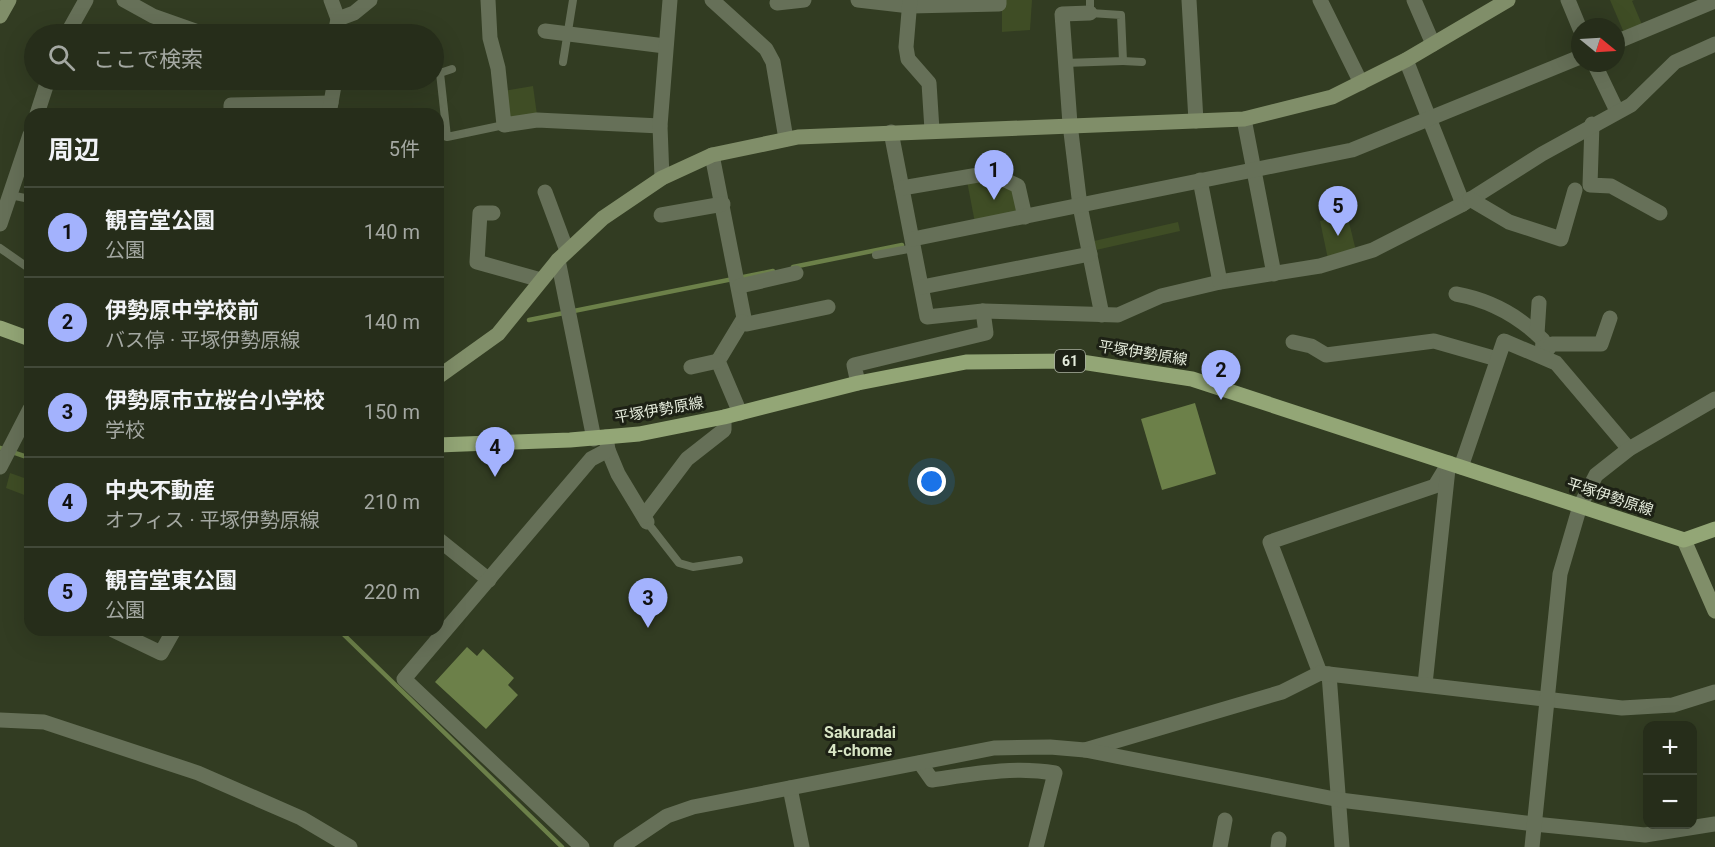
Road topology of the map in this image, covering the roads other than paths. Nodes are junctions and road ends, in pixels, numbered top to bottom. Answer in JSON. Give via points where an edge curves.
{"nodes":[{"id":1,"x":9,"y":0,"type":"edge"},
{"id":2,"x":86,"y":0,"type":"edge"},
{"id":3,"x":124,"y":0,"type":"edge"},
{"id":4,"x":331,"y":0,"type":"edge"},
{"id":5,"x":370,"y":0,"type":"edge"},
{"id":6,"x":488,"y":0,"type":"edge"},
{"id":7,"x":573,"y":0,"type":"edge"},
{"id":8,"x":670,"y":0,"type":"edge"},
{"id":9,"x":712,"y":0,"type":"edge"},
{"id":10,"x":804,"y":0,"type":"edge"},
{"id":11,"x":858,"y":0,"type":"edge"},
{"id":12,"x":999,"y":0,"type":"edge"},
{"id":13,"x":1189,"y":0,"type":"edge"},
{"id":14,"x":1320,"y":0,"type":"edge"},
{"id":15,"x":1414,"y":0,"type":"edge"},
{"id":16,"x":1509,"y":0,"type":"edge"},
{"id":17,"x":1568,"y":0,"type":"edge"},
{"id":18,"x":1715,"y":1,"type":"edge"},
{"id":19,"x":777,"y":3,"type":"dead end"},
{"id":20,"x":910,"y":3,"type":"edge"},
{"id":21,"x":1090,"y":6,"type":"edge"},
{"id":22,"x":0,"y":16,"type":"edge"},
{"id":23,"x":1575,"y":18,"type":"edge"},
{"id":24,"x":73,"y":24,"type":"edge"},
{"id":25,"x":176,"y":24,"type":"edge"},
{"id":26,"x":335,"y":24,"type":"edge"},
{"id":27,"x":340,"y":24,"type":"edge"},
{"id":28,"x":545,"y":31,"type":"dead end"},
{"id":29,"x":567,"y":35,"type":"junction"},
{"id":30,"x":1625,"y":38,"type":"edge"},
{"id":31,"x":1433,"y":44,"type":"junction"},
{"id":32,"x":1715,"y":44,"type":"edge"},
{"id":33,"x":665,"y":45,"type":"junction"},
{"id":34,"x":1124,"y":60,"type":"junction"},
{"id":35,"x":1406,"y":60,"type":"junction"},
{"id":36,"x":1571,"y":61,"type":"edge"},
{"id":37,"x":563,"y":62,"type":"dead end"},
{"id":38,"x":1142,"y":62,"type":"dead end"},
{"id":39,"x":1065,"y":63,"type":"junction"},
{"id":40,"x":452,"y":69,"type":"dead end"},
{"id":41,"x":444,"y":72,"type":"edge"},
{"id":42,"x":1598,"y":72,"type":"edge"},
{"id":43,"x":1361,"y":83,"type":"junction"},
{"id":44,"x":45,"y":90,"type":"edge"},
{"id":45,"x":333,"y":90,"type":"edge"},
{"id":46,"x":439,"y":90,"type":"edge"},
{"id":47,"x":39,"y":108,"type":"edge"},
{"id":48,"x":231,"y":108,"type":"edge"},
{"id":49,"x":305,"y":108,"type":"edge"},
{"id":50,"x":330,"y":108,"type":"edge"},
{"id":51,"x":442,"y":108,"type":"edge"},
{"id":52,"x":1617,"y":111,"type":"junction"},
{"id":53,"x":1428,"y":118,"type":"junction"},
{"id":54,"x":1244,"y":119,"type":"junction"},
{"id":55,"x":444,"y":120,"type":"edge"},
{"id":56,"x":1196,"y":121,"type":"junction"},
{"id":57,"x":1070,"y":124,"type":"junction"},
{"id":58,"x":1592,"y":124,"type":"junction"},
{"id":59,"x":504,"y":125,"type":"junction"},
{"id":60,"x":660,"y":126,"type":"junction"},
{"id":61,"x":932,"y":130,"type":"junction"},
{"id":62,"x":891,"y":132,"type":"junction"},
{"id":63,"x":786,"y":139,"type":"junction"},
{"id":64,"x":712,"y":155,"type":"junction"},
{"id":65,"x":24,"y":157,"type":"edge"},
{"id":66,"x":1253,"y":170,"type":"junction"},
{"id":67,"x":662,"y":178,"type":"junction"},
{"id":68,"x":1200,"y":180,"type":"junction"},
{"id":69,"x":902,"y":188,"type":"junction"},
{"id":70,"x":1575,"y":190,"type":"dead end"},
{"id":71,"x":545,"y":192,"type":"dead end"},
{"id":72,"x":10,"y":195,"type":"junction"},
{"id":73,"x":24,"y":198,"type":"edge"},
{"id":74,"x":1466,"y":202,"type":"junction"},
{"id":75,"x":723,"y":204,"type":"junction"},
{"id":76,"x":1080,"y":206,"type":"junction"},
{"id":77,"x":482,"y":213,"type":"dead end"},
{"id":78,"x":1660,"y":213,"type":"dead end"},
{"id":79,"x":661,"y":215,"type":"dead end"},
{"id":80,"x":1025,"y":217,"type":"junction"},
{"id":81,"x":0,"y":224,"type":"edge"},
{"id":82,"x":914,"y":243,"type":"junction"},
{"id":83,"x":0,"y":248,"type":"edge"},
{"id":84,"x":1090,"y":254,"type":"junction"},
{"id":85,"x":876,"y":255,"type":"dead end"},
{"id":86,"x":562,"y":256,"type":"junction"},
{"id":87,"x":24,"y":265,"type":"edge"},
{"id":88,"x":796,"y":273,"type":"dead end"},
{"id":89,"x":1274,"y":274,"type":"junction"},
{"id":90,"x":541,"y":280,"type":"junction"},
{"id":91,"x":1220,"y":282,"type":"junction"},
{"id":92,"x":740,"y":286,"type":"junction"},
{"id":93,"x":922,"y":287,"type":"junction"},
{"id":94,"x":1456,"y":294,"type":"dead end"},
{"id":95,"x":1539,"y":303,"type":"dead end"},
{"id":96,"x":828,"y":307,"type":"dead end"},
{"id":97,"x":982,"y":310,"type":"junction"},
{"id":98,"x":1102,"y":315,"type":"junction"},
{"id":99,"x":1610,"y":318,"type":"dead end"},
{"id":100,"x":742,"y":322,"type":"junction"},
{"id":101,"x":0,"y":328,"type":"edge"},
{"id":102,"x":1537,"y":334,"type":"junction"},
{"id":103,"x":24,"y":337,"type":"edge"},
{"id":104,"x":1293,"y":342,"type":"dead end"},
{"id":105,"x":1542,"y":356,"type":"junction"},
{"id":106,"x":1497,"y":359,"type":"junction"},
{"id":107,"x":718,"y":361,"type":"junction"},
{"id":108,"x":691,"y":367,"type":"dead end"},
{"id":109,"x":444,"y":373,"type":"edge"},
{"id":110,"x":858,"y":384,"type":"junction"},
{"id":111,"x":1715,"y":399,"type":"edge"},
{"id":112,"x":732,"y":415,"type":"junction"},
{"id":113,"x":24,"y":421,"type":"edge"},
{"id":114,"x":603,"y":442,"type":"junction"},
{"id":115,"x":444,"y":445,"type":"edge"},
{"id":116,"x":1629,"y":449,"type":"junction"},
{"id":117,"x":1455,"y":465,"type":"junction"},
{"id":118,"x":0,"y":466,"type":"edge"},
{"id":119,"x":1580,"y":506,"type":"junction"},
{"id":120,"x":646,"y":519,"type":"junction"},
{"id":121,"x":1715,"y":529,"type":"edge"},
{"id":122,"x":1683,"y":540,"type":"junction"},
{"id":123,"x":444,"y":544,"type":"edge"},
{"id":124,"x":739,"y":560,"type":"dead end"},
{"id":125,"x":489,"y":580,"type":"junction"},
{"id":126,"x":1715,"y":611,"type":"edge"},
{"id":127,"x":444,"y":632,"type":"edge"},
{"id":128,"x":126,"y":636,"type":"edge"},
{"id":129,"x":171,"y":636,"type":"edge"},
{"id":130,"x":441,"y":636,"type":"edge"},
{"id":131,"x":1324,"y":673,"type":"junction"},
{"id":132,"x":1425,"y":684,"type":"junction"},
{"id":133,"x":1715,"y":692,"type":"edge"},
{"id":134,"x":1548,"y":699,"type":"junction"},
{"id":135,"x":0,"y":720,"type":"edge"},
{"id":136,"x":1085,"y":750,"type":"junction"},
{"id":137,"x":920,"y":763,"type":"junction"},
{"id":138,"x":790,"y":788,"type":"junction"},
{"id":139,"x":1340,"y":800,"type":"junction"},
{"id":140,"x":1225,"y":820,"type":"dead end"},
{"id":141,"x":1534,"y":824,"type":"junction"},
{"id":142,"x":1715,"y":824,"type":"edge"},
{"id":143,"x":1217,"y":839,"type":"edge"},
{"id":144,"x":350,"y":847,"type":"edge"},
{"id":145,"x":582,"y":847,"type":"edge"},
{"id":146,"x":621,"y":847,"type":"edge"},
{"id":147,"x":802,"y":847,"type":"edge"},
{"id":148,"x":1036,"y":847,"type":"edge"},
{"id":149,"x":1342,"y":847,"type":"edge"},
{"id":150,"x":1532,"y":847,"type":"edge"}],
"edges":[{"from":1,"to":22,"type":"street"},
{"from":2,"to":24,"type":"street"},
{"from":3,"to":25,"type":"street"},
{"from":4,"to":26,"type":"street"},
{"from":5,"to":27,"type":"street"},
{"from":6,"to":59,"type":"street","via":[[498,47]]},
{"from":7,"to":29,"type":"lane"},
{"from":8,"to":33,"type":"street"},
{"from":9,"to":63,"type":"street","via":[[766,49],[773,62]]},
{"from":10,"to":19,"type":"street"},
{"from":11,"to":20,"type":"street"},
{"from":12,"to":20,"type":"street","via":[[999,4]]},
{"from":13,"to":56,"type":"street"},
{"from":14,"to":43,"type":"street"},
{"from":15,"to":31,"type":"street"},
{"from":16,"to":31,"type":"street"},
{"from":17,"to":23,"type":"street"},
{"from":18,"to":30,"type":"street"},
{"from":20,"to":61,"type":"street","via":[[908,59],[929,83]]},
{"from":21,"to":34,"type":"lane","via":[[1120,15]]},
{"from":21,"to":39,"type":"street","via":[[1062,14]]},
{"from":28,"to":29,"type":"street"},
{"from":29,"to":33,"type":"street"},
{"from":29,"to":37,"type":"lane"},
{"from":31,"to":35,"type":"street"},
{"from":32,"to":52,"type":"street","via":[[1675,62],[1631,105]]},
{"from":33,"to":60,"type":"street"},
{"from":34,"to":38,"type":"lane"},
{"from":34,"to":39,"type":"lane"},
{"from":35,"to":43,"type":"street"},
{"from":35,"to":53,"type":"street"},
{"from":36,"to":53,"type":"street"},
{"from":39,"to":57,"type":"street"},
{"from":40,"to":41,"type":"lane"},
{"from":42,"to":52,"type":"street"},
{"from":43,"to":54,"type":"street","via":[[1304,106]]},
{"from":44,"to":47,"type":"street"},
{"from":45,"to":50,"type":"street"},
{"from":46,"to":51,"type":"lane"},
{"from":48,"to":49,"type":"street"},
{"from":52,"to":58,"type":"street"},
{"from":53,"to":66,"type":"street","via":[[1352,150]]},
{"from":53,"to":74,"type":"street"},
{"from":54,"to":56,"type":"street"},
{"from":54,"to":66,"type":"street"},
{"from":55,"to":59,"type":"lane","via":[[447,137]]},
{"from":56,"to":57,"type":"street"},
{"from":57,"to":61,"type":"street"},
{"from":57,"to":76,"type":"street"},
{"from":58,"to":74,"type":"street"},
{"from":58,"to":78,"type":"street","via":[[1590,185],[1611,186]]},
{"from":59,"to":60,"type":"street","via":[[537,120]]},
{"from":60,"to":67,"type":"street"},
{"from":61,"to":62,"type":"street"},
{"from":62,"to":63,"type":"street"},
{"from":62,"to":69,"type":"street"},
{"from":63,"to":64,"type":"street"},
{"from":64,"to":67,"type":"street"},
{"from":64,"to":75,"type":"street"},
{"from":65,"to":72,"type":"street"},
{"from":66,"to":68,"type":"street"},
{"from":66,"to":89,"type":"street"},
{"from":67,"to":86,"type":"street","via":[[603,218]]},
{"from":68,"to":76,"type":"street"},
{"from":68,"to":91,"type":"street"},
{"from":69,"to":80,"type":"street","via":[[990,172],[1018,186]]},
{"from":69,"to":82,"type":"street"},
{"from":70,"to":74,"type":"street","via":[[1561,239],[1509,222]]},
{"from":71,"to":86,"type":"street"},
{"from":72,"to":73,"type":"lane"},
{"from":72,"to":81,"type":"street"},
{"from":74,"to":89,"type":"street","via":[[1373,250],[1320,266]]},
{"from":75,"to":79,"type":"street"},
{"from":75,"to":92,"type":"street"},
{"from":76,"to":80,"type":"street"},
{"from":76,"to":84,"type":"street"},
{"from":77,"to":90,"type":"street","via":[[477,262]]},
{"from":80,"to":82,"type":"street"},
{"from":82,"to":85,"type":"lane"},
{"from":82,"to":93,"type":"street"},
{"from":83,"to":87,"type":"lane"},
{"from":84,"to":93,"type":"street"},
{"from":84,"to":98,"type":"street"},
{"from":86,"to":90,"type":"street"},
{"from":86,"to":114,"type":"street"},
{"from":88,"to":92,"type":"street"},
{"from":89,"to":91,"type":"street"},
{"from":90,"to":109,"type":"street","via":[[498,334]]},
{"from":91,"to":98,"type":"street","via":[[1161,296],[1118,315]]},
{"from":92,"to":100,"type":"street"},
{"from":93,"to":97,"type":"street","via":[[927,317]]},
{"from":94,"to":102,"type":"street","via":[[1476,298],[1506,312]]},
{"from":95,"to":102,"type":"street"},
{"from":96,"to":100,"type":"street"},
{"from":97,"to":98,"type":"street"},
{"from":97,"to":110,"type":"street","via":[[986,333],[854,365]]},
{"from":99,"to":105,"type":"street","via":[[1601,344],[1552,344]]},
{"from":100,"to":107,"type":"street"},
{"from":101,"to":103,"type":"main road"},
{"from":102,"to":105,"type":"street","via":[[1543,340]]},
{"from":104,"to":106,"type":"street","via":[[1326,355],[1434,341]]},
{"from":105,"to":106,"type":"street","via":[[1504,341]]},
{"from":105,"to":116,"type":"street","via":[[1556,363]]},
{"from":106,"to":117,"type":"street"},
{"from":107,"to":108,"type":"street"},
{"from":107,"to":112,"type":"street"},
{"from":110,"to":112,"type":"main road","name":"平塚伊勢原線","number":"61"},
{"from":110,"to":117,"type":"main road","name":"平塚伊勢原線","number":"61","via":[[966,362],[1075,361],[1192,379]]},
{"from":111,"to":116,"type":"street"},
{"from":112,"to":114,"type":"main road","name":"平塚伊勢原線","number":"61"},
{"from":112,"to":120,"type":"street","via":[[724,430],[687,459]]},
{"from":113,"to":118,"type":"street"},
{"from":114,"to":115,"type":"main road","name":"平塚伊勢原線","number":"61"},
{"from":114,"to":120,"type":"street"},
{"from":114,"to":125,"type":"street"},
{"from":116,"to":119,"type":"street","via":[[1596,475]]},
{"from":117,"to":119,"type":"main road","name":"平塚伊勢原線","number":"61"},
{"from":117,"to":131,"type":"street","via":[[1435,486],[1270,542]]},
{"from":117,"to":132,"type":"street"},
{"from":119,"to":122,"type":"main road","name":"平塚伊勢原線","number":"61"},
{"from":119,"to":134,"type":"street","via":[[1560,574]]},
{"from":120,"to":124,"type":"lane","via":[[679,563],[693,567]]},
{"from":121,"to":122,"type":"main road"},
{"from":122,"to":126,"type":"street"},
{"from":123,"to":125,"type":"street"},
{"from":125,"to":127,"type":"street"},
{"from":128,"to":129,"type":"street","via":[[161,653]]},
{"from":130,"to":145,"type":"street","via":[[404,679]]},
{"from":131,"to":132,"type":"street"},
{"from":131,"to":136,"type":"street","via":[[1282,692]]},
{"from":131,"to":139,"type":"street"},
{"from":132,"to":134,"type":"street"},
{"from":133,"to":134,"type":"street","via":[[1649,708]]},
{"from":134,"to":141,"type":"street"},
{"from":135,"to":144,"type":"street","via":[[44,722],[198,773],[301,818]]},
{"from":136,"to":137,"type":"street","via":[[994,748]]},
{"from":136,"to":139,"type":"street"},
{"from":137,"to":138,"type":"street"},
{"from":137,"to":148,"type":"street","via":[[932,780],[1001,770],[1055,773]]},
{"from":138,"to":146,"type":"street","via":[[693,807],[667,816]]},
{"from":138,"to":147,"type":"street"},
{"from":139,"to":141,"type":"street"},
{"from":139,"to":149,"type":"street"},
{"from":140,"to":143,"type":"street"},
{"from":141,"to":142,"type":"street","via":[[1645,835]]},
{"from":141,"to":150,"type":"street"}]}
